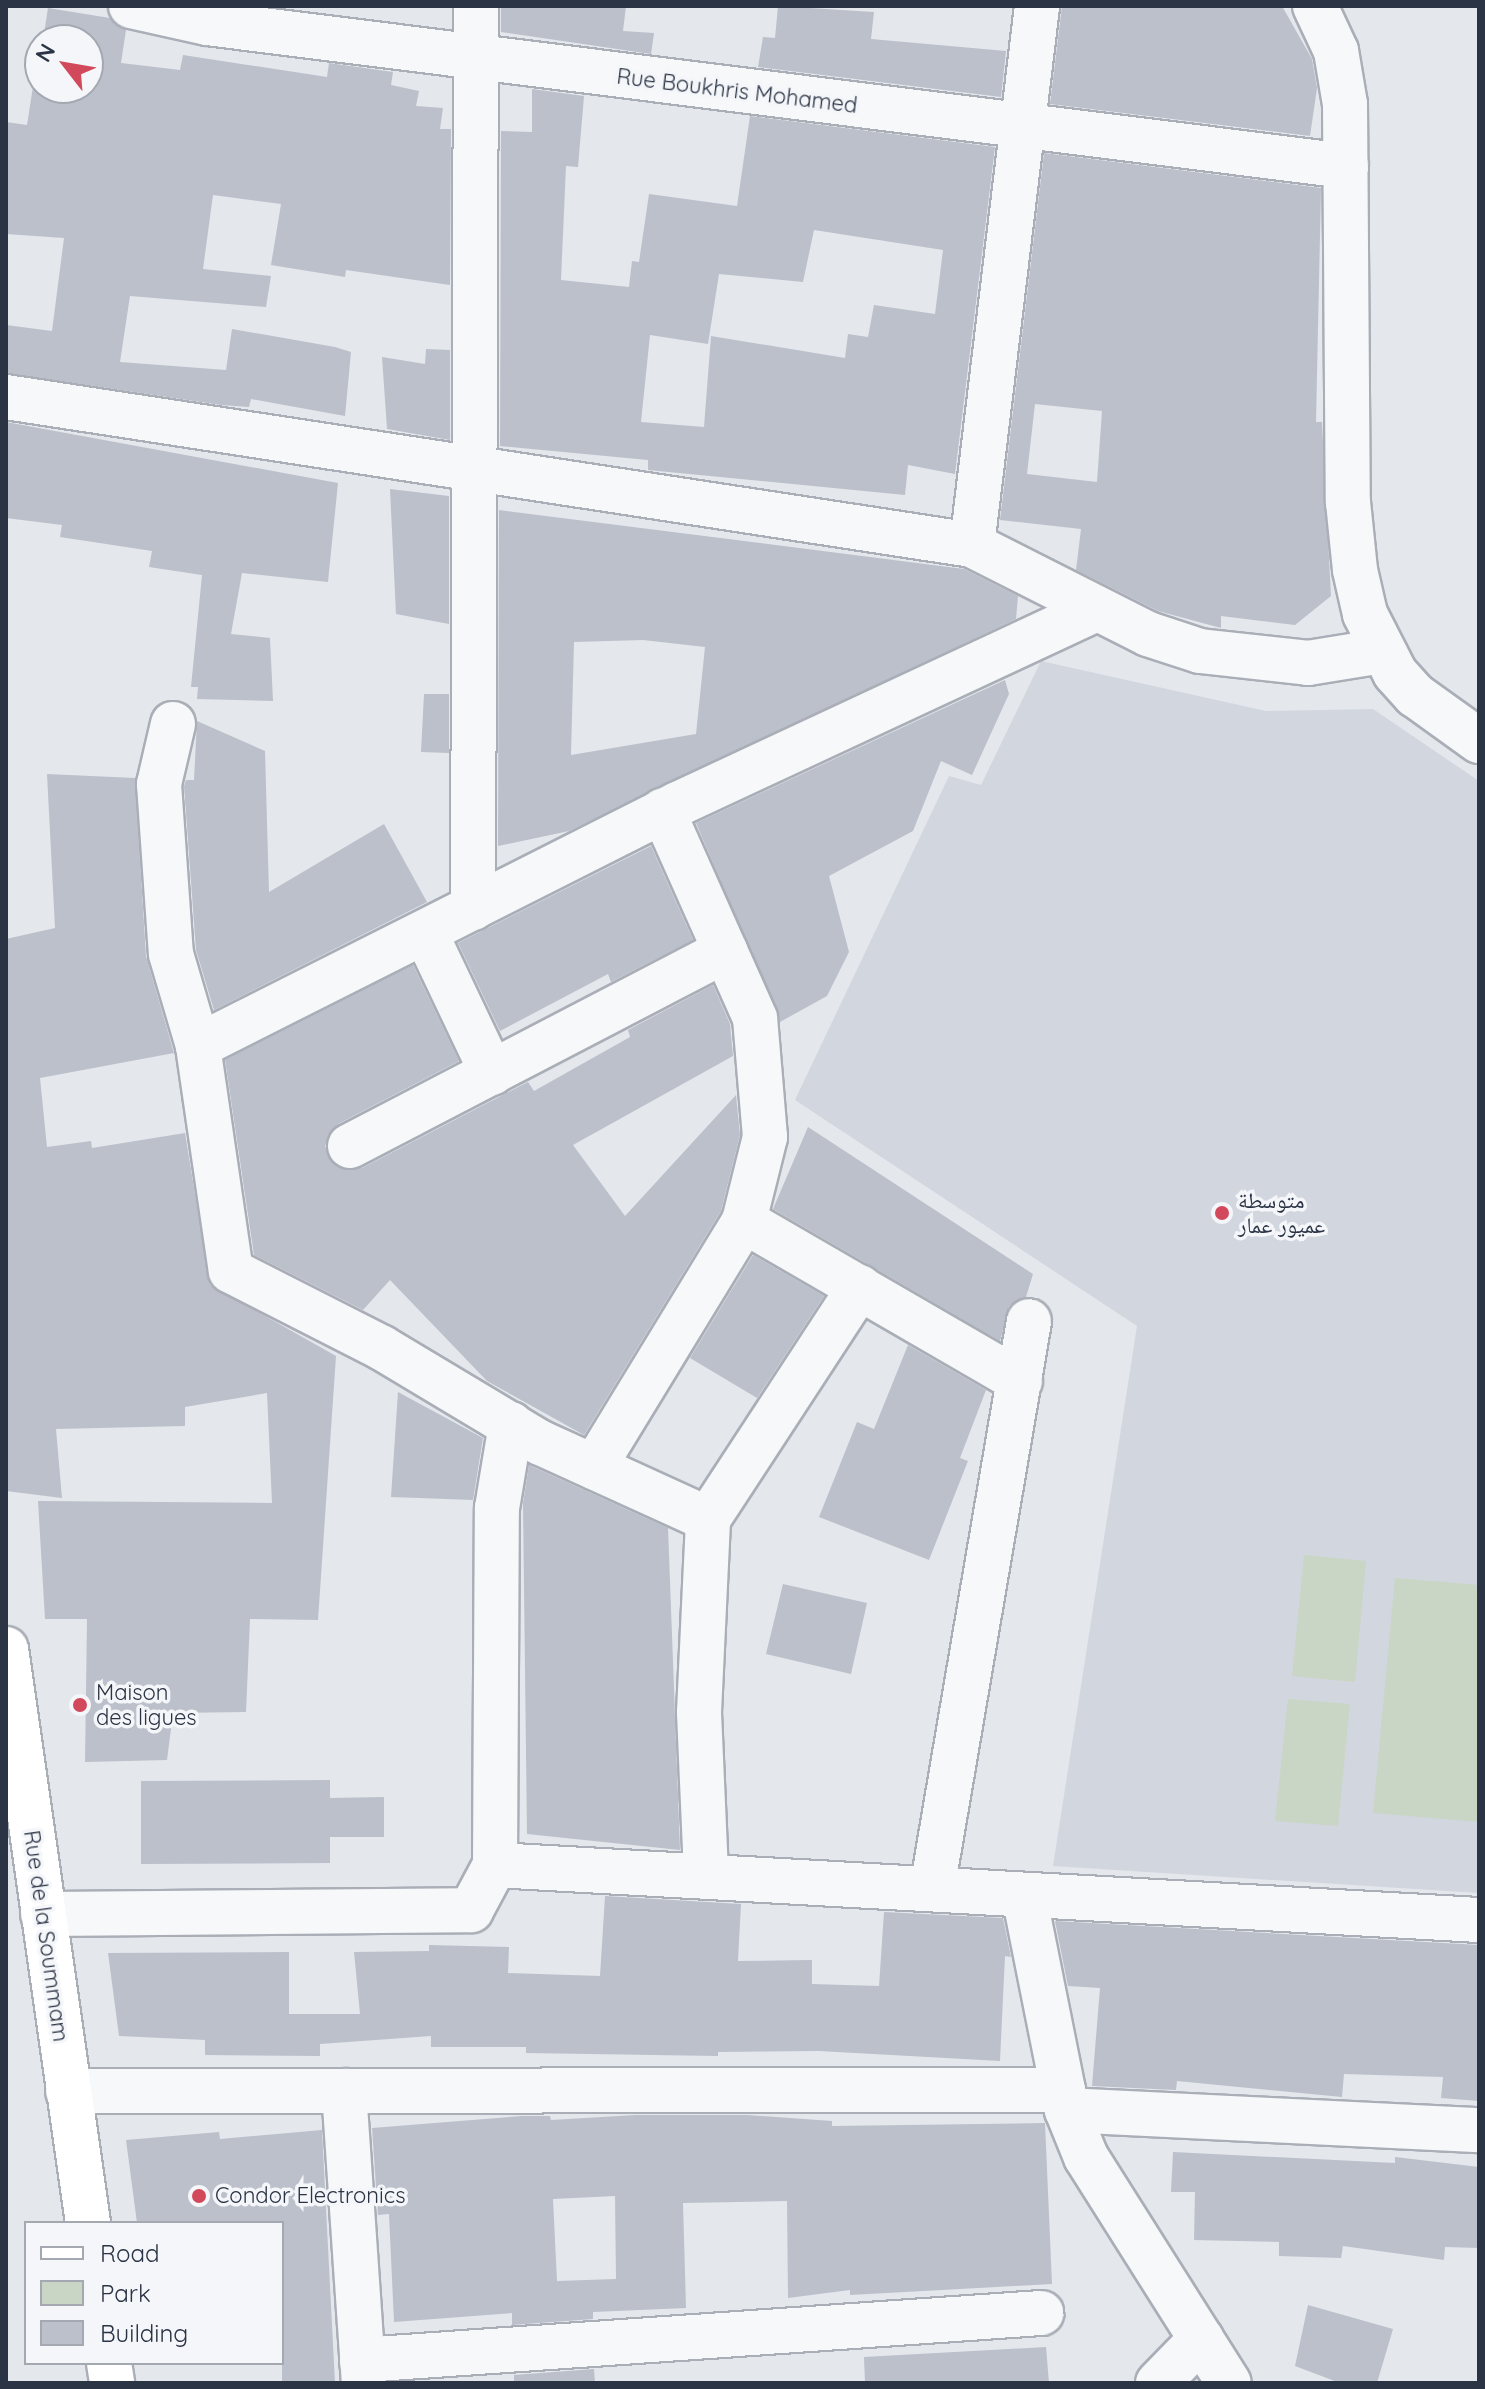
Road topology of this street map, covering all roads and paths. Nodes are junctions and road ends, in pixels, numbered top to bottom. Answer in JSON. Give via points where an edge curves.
{"nodes":[{"id":1,"x":131,"y":6,"type":"edge"},
{"id":2,"x":476,"y":6,"type":"edge"},
{"id":3,"x":1037,"y":6,"type":"edge"},
{"id":4,"x":1315,"y":6,"type":"edge"},
{"id":5,"x":476,"y":59,"type":"junction"},
{"id":6,"x":1021,"y":126,"type":"junction"},
{"id":7,"x":1346,"y":166,"type":"junction"},
{"id":8,"x":6,"y":397,"type":"edge"},
{"id":9,"x":473,"y":469,"type":"junction"},
{"id":10,"x":972,"y":545,"type":"junction"},
{"id":11,"x":1097,"y":609,"type":"junction"},
{"id":12,"x":1382,"y":651,"type":"junction"},
{"id":13,"x":173,"y":724,"type":"dead end"},
{"id":14,"x":1479,"y":741,"type":"edge"},
{"id":15,"x":663,"y":811,"type":"junction"},
{"id":16,"x":473,"y":908,"type":"junction"},
{"id":17,"x":425,"y":932,"type":"junction"},
{"id":18,"x":725,"y":951,"type":"junction"},
{"id":19,"x":198,"y":1046,"type":"junction"},
{"id":20,"x":492,"y":1073,"type":"junction"},
{"id":21,"x":350,"y":1146,"type":"dead end"},
{"id":22,"x":744,"y":1221,"type":"junction"},
{"id":23,"x":860,"y":1287,"type":"junction"},
{"id":24,"x":1029,"y":1321,"type":"dead end"},
{"id":25,"x":1020,"y":1381,"type":"junction"},
{"id":26,"x":511,"y":1424,"type":"junction"},
{"id":27,"x":594,"y":1467,"type":"junction"},
{"id":28,"x":708,"y":1519,"type":"junction"},
{"id":29,"x":6,"y":1649,"type":"edge"},
{"id":30,"x":495,"y":1865,"type":"junction"},
{"id":31,"x":706,"y":1873,"type":"junction"},
{"id":32,"x":932,"y":1889,"type":"junction"},
{"id":33,"x":1024,"y":1895,"type":"junction"},
{"id":34,"x":43,"y":1914,"type":"junction"},
{"id":35,"x":1479,"y":1920,"type":"edge"},
{"id":36,"x":68,"y":2091,"type":"junction"},
{"id":37,"x":344,"y":2091,"type":"junction"},
{"id":38,"x":1065,"y":2100,"type":"junction"},
{"id":39,"x":1479,"y":2130,"type":"edge"},
{"id":40,"x":88,"y":2221,"type":"edge"},
{"id":41,"x":1041,"y":2313,"type":"dead end"},
{"id":42,"x":1201,"y":2339,"type":"junction"},
{"id":43,"x":363,"y":2372,"type":"edge"},
{"id":44,"x":1158,"y":2383,"type":"edge"},
{"id":45,"x":1229,"y":2383,"type":"edge"}],
"edges":[{"from":1,"to":5,"type":"street","name":"Rue Boukhris Mohamed","via":[[207,23]]},
{"from":2,"to":5,"type":"street"},
{"from":3,"to":6,"type":"street"},
{"from":4,"to":7,"type":"street","via":[[1341,75]]},
{"from":5,"to":6,"type":"street","name":"Rue Boukhris Mohamed"},
{"from":5,"to":9,"type":"street"},
{"from":6,"to":7,"type":"street","name":"Rue Boukhris Mohamed"},
{"from":6,"to":10,"type":"street"},
{"from":7,"to":12,"type":"street","via":[[1348,502],[1365,614]]},
{"from":8,"to":9,"type":"street"},
{"from":9,"to":10,"type":"street"},
{"from":9,"to":16,"type":"street"},
{"from":10,"to":11,"type":"street"},
{"from":11,"to":12,"type":"street","via":[[1200,651],[1308,663]]},
{"from":11,"to":15,"type":"street"},
{"from":12,"to":14,"type":"street","via":[[1415,695]]},
{"from":13,"to":19,"type":"street","via":[[159,784],[171,954]]},
{"from":15,"to":16,"type":"street"},
{"from":15,"to":18,"type":"street"},
{"from":16,"to":17,"type":"street"},
{"from":17,"to":19,"type":"street"},
{"from":17,"to":20,"type":"street"},
{"from":18,"to":20,"type":"street"},
{"from":18,"to":22,"type":"street","via":[[755,1018],[766,1105],[760,1169]]},
{"from":19,"to":26,"type":"street","via":[[231,1271],[382,1348]]},
{"from":20,"to":21,"type":"street"},
{"from":22,"to":23,"type":"street"},
{"from":22,"to":27,"type":"street"},
{"from":23,"to":25,"type":"street"},
{"from":23,"to":28,"type":"street"},
{"from":24,"to":25,"type":"street"},
{"from":25,"to":32,"type":"street"},
{"from":26,"to":27,"type":"street"},
{"from":26,"to":30,"type":"street","via":[[497,1508]]},
{"from":27,"to":28,"type":"street"},
{"from":28,"to":31,"type":"street","via":[[699,1712]]},
{"from":29,"to":34,"type":"main road","name":"Rue de la Soummam"},
{"from":30,"to":31,"type":"street"},
{"from":30,"to":34,"type":"street","via":[[471,1910]]},
{"from":31,"to":32,"type":"street"},
{"from":32,"to":33,"type":"street"},
{"from":33,"to":35,"type":"street"},
{"from":33,"to":38,"type":"street"},
{"from":34,"to":36,"type":"main road","name":"Rue de la Soummam"},
{"from":36,"to":37,"type":"street"},
{"from":36,"to":40,"type":"main road","name":"Rue de la Soummam"},
{"from":37,"to":38,"type":"street"},
{"from":37,"to":43,"type":"street"},
{"from":38,"to":39,"type":"street"},
{"from":38,"to":42,"type":"street","via":[[1086,2157]]},
{"from":41,"to":43,"type":"street"},
{"from":42,"to":44,"type":"street"},
{"from":42,"to":45,"type":"street"}]}
